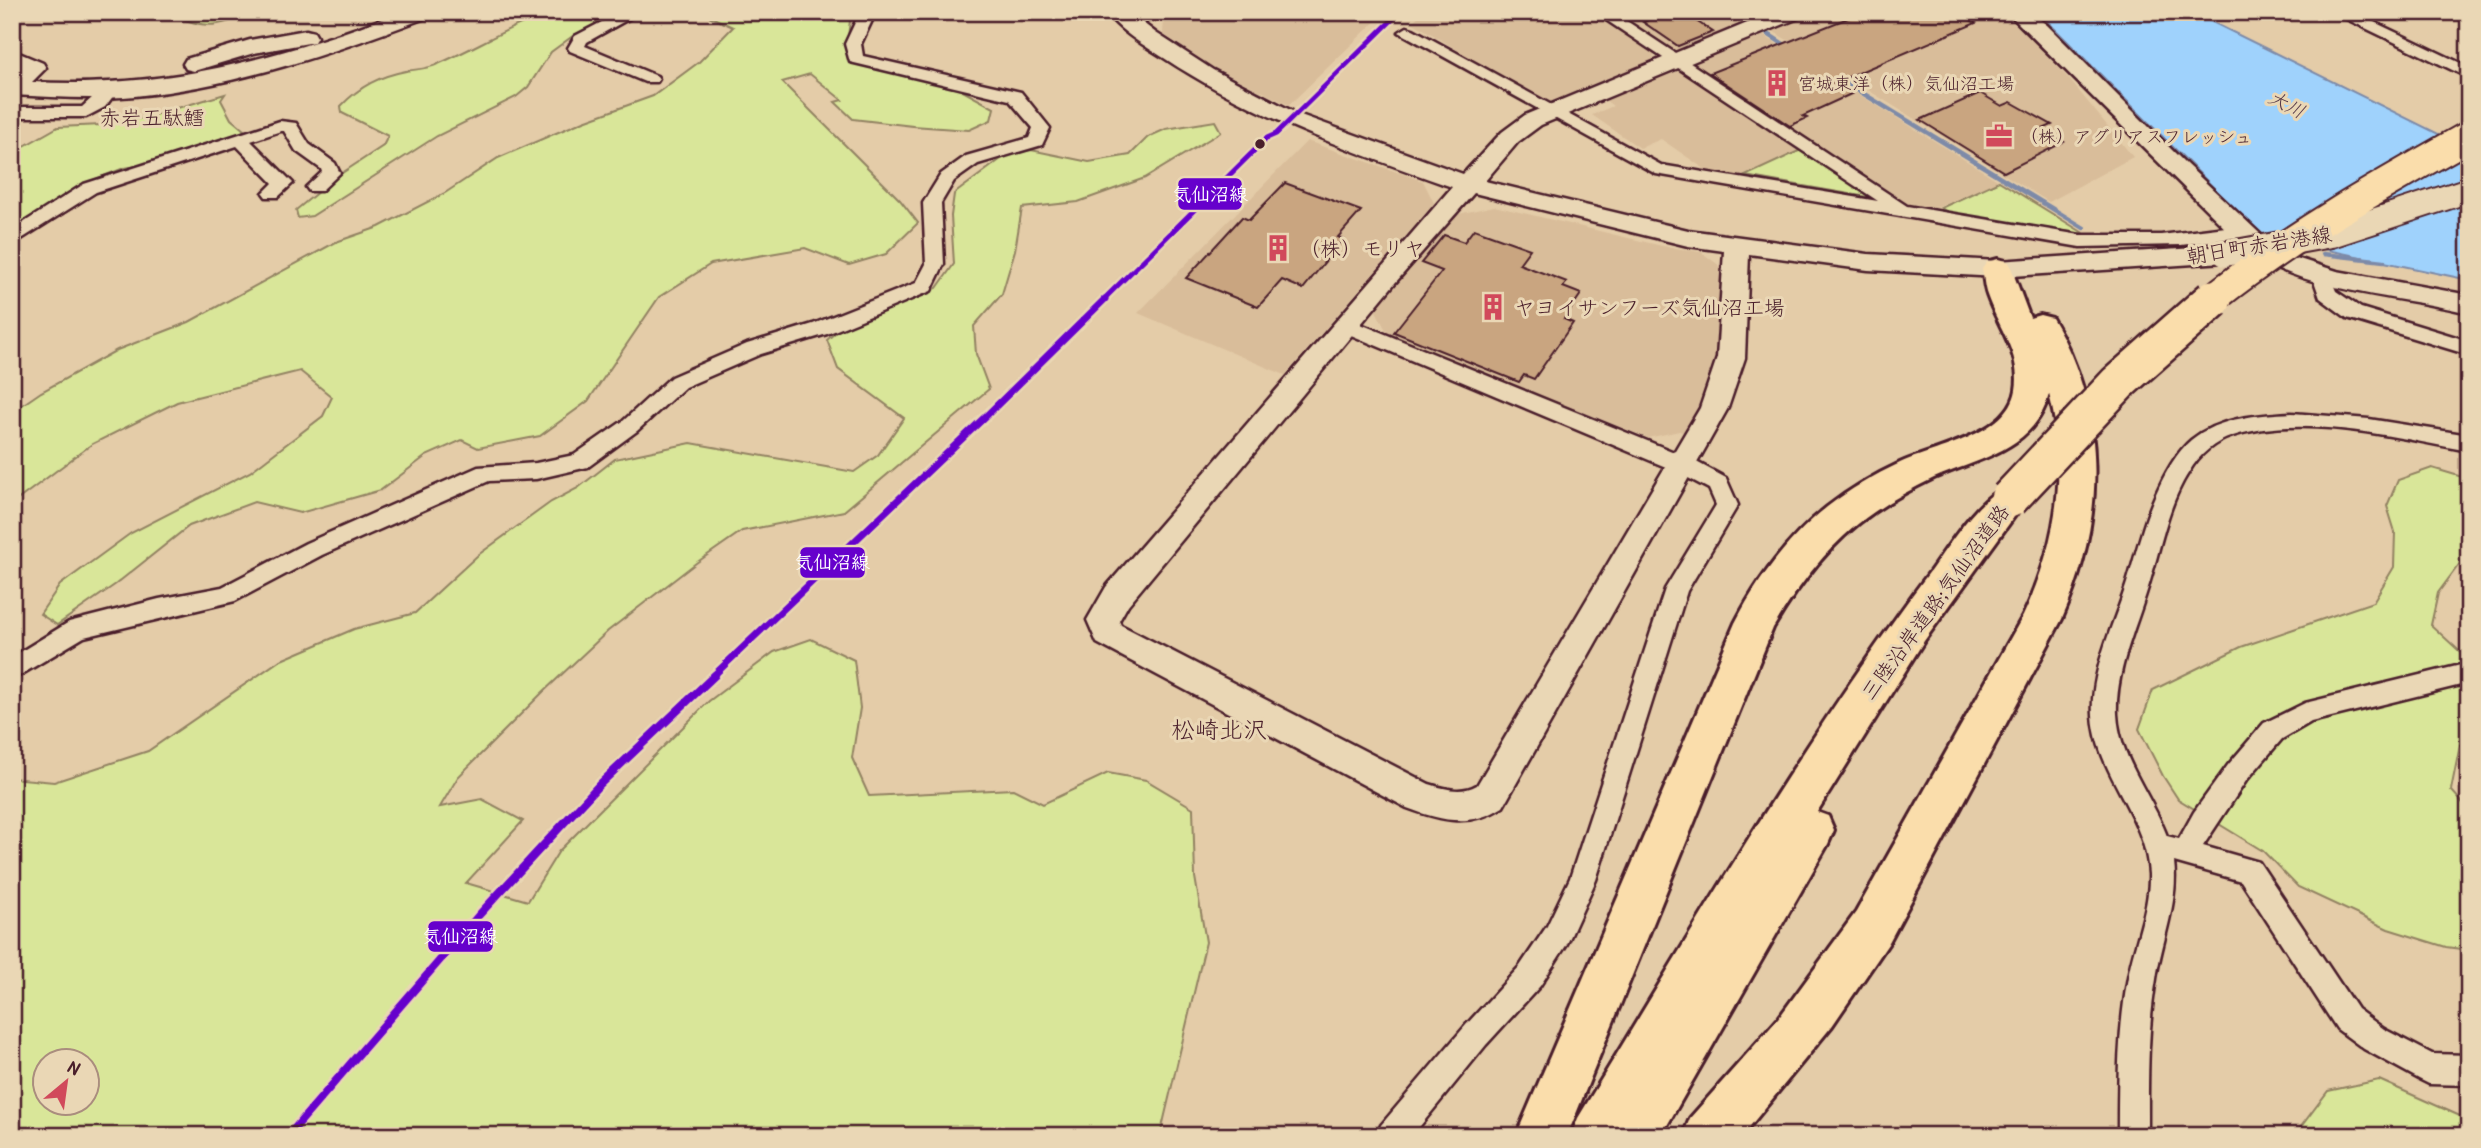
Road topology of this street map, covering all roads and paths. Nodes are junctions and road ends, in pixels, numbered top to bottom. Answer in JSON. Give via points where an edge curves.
{"nodes":[{"id":1,"x":389,"y":12,"type":"edge"},
{"id":2,"x":421,"y":12,"type":"edge"},
{"id":3,"x":633,"y":12,"type":"edge"},
{"id":4,"x":868,"y":12,"type":"edge"},
{"id":5,"x":1158,"y":12,"type":"edge"},
{"id":6,"x":1602,"y":12,"type":"edge"},
{"id":7,"x":1793,"y":12,"type":"edge"},
{"id":8,"x":2017,"y":12,"type":"edge"},
{"id":9,"x":2340,"y":12,"type":"edge"},
{"id":10,"x":1122,"y":18,"type":"edge"},
{"id":11,"x":1407,"y":32,"type":"dead end"},
{"id":12,"x":12,"y":57,"type":"edge"},
{"id":13,"x":1676,"y":61,"type":"junction"},
{"id":14,"x":2469,"y":74,"type":"edge"},
{"id":15,"x":651,"y":79,"type":"dead end"},
{"id":16,"x":94,"y":80,"type":"junction"},
{"id":17,"x":12,"y":87,"type":"edge"},
{"id":18,"x":12,"y":112,"type":"edge"},
{"id":19,"x":1552,"y":112,"type":"junction"},
{"id":20,"x":2469,"y":136,"type":"edge"},
{"id":21,"x":242,"y":140,"type":"junction"},
{"id":22,"x":2469,"y":152,"type":"edge"},
{"id":23,"x":1466,"y":184,"type":"junction"},
{"id":24,"x":315,"y":187,"type":"dead end"},
{"id":25,"x":2469,"y":190,"type":"edge"},
{"id":26,"x":272,"y":193,"type":"dead end"},
{"id":27,"x":1907,"y":212,"type":"junction"},
{"id":28,"x":2242,"y":231,"type":"junction"},
{"id":29,"x":12,"y":239,"type":"edge"},
{"id":30,"x":1737,"y":245,"type":"junction"},
{"id":31,"x":1998,"y":269,"type":"junction"},
{"id":32,"x":2322,"y":278,"type":"junction"},
{"id":33,"x":2469,"y":304,"type":"edge"},
{"id":34,"x":1346,"y":325,"type":"junction"},
{"id":35,"x":2469,"y":348,"type":"edge"},
{"id":36,"x":2469,"y":443,"type":"edge"},
{"id":37,"x":1681,"y":464,"type":"junction"},
{"id":38,"x":2018,"y":504,"type":"junction"},
{"id":39,"x":12,"y":670,"type":"edge"},
{"id":40,"x":2469,"y":673,"type":"edge"},
{"id":41,"x":2157,"y":845,"type":"junction"},
{"id":42,"x":2186,"y":852,"type":"junction"},
{"id":43,"x":2469,"y":1070,"type":"edge"},
{"id":44,"x":1392,"y":1136,"type":"edge"},
{"id":45,"x":1541,"y":1136,"type":"edge"},
{"id":46,"x":1596,"y":1136,"type":"edge"},
{"id":47,"x":1633,"y":1136,"type":"edge"},
{"id":48,"x":1709,"y":1136,"type":"edge"},
{"id":49,"x":2133,"y":1136,"type":"edge"}],
"edges":[{"from":1,"to":16,"type":"street","via":[[321,34],[250,47],[140,78]]},
{"from":2,"to":16,"type":"street","via":[[328,48],[253,70],[183,83]]},
{"from":3,"to":15,"type":"street","via":[[581,39],[576,48]]},
{"from":4,"to":39,"type":"street","via":[[853,44],[856,59],[1015,96],[1042,128],[1035,141],[972,160],[947,178],[932,203],[935,264],[924,287],[678,382],[630,426],[580,461],[536,471],[486,472],[313,549],[227,595],[77,629]]},
{"from":5,"to":10,"type":"street"},
{"from":6,"to":13,"type":"street"},
{"from":7,"to":13,"type":"street"},
{"from":8,"to":28,"type":"street"},
{"from":9,"to":14,"type":"street"},
{"from":10,"to":23,"type":"street","name":"朝日町赤岩港線","via":[[1205,75],[1290,119]]},
{"from":11,"to":19,"type":"street"},
{"from":12,"to":17,"type":"street","via":[[35,68]]},
{"from":13,"to":19,"type":"street"},
{"from":13,"to":27,"type":"street"},
{"from":16,"to":17,"type":"street"},
{"from":16,"to":18,"type":"street","via":[[99,103],[86,112]]},
{"from":19,"to":23,"type":"street","via":[[1510,137]]},
{"from":19,"to":27,"type":"street","via":[[1656,169]]},
{"from":20,"to":38,"type":"highway","name":"三陸沿岸道路;気仙沼道路","bridge":true,"via":[[2365,194],[2240,277],[2141,360],[2062,438]]},
{"from":21,"to":24,"type":"street","via":[[280,126],[290,127],[302,146],[329,167],[331,173]]},
{"from":21,"to":26,"type":"street","via":[[284,183]]},
{"from":21,"to":29,"type":"street","via":[[90,188]]},
{"from":22,"to":38,"type":"highway","name":"三陸沿岸道路;気仙沼道路","bridge":true,"via":[[2339,227],[2232,304],[2158,368]]},
{"from":23,"to":30,"type":"street","name":"朝日町赤岩港線","via":[[1688,238]]},
{"from":23,"to":34,"type":"street"},
{"from":25,"to":31,"type":"street","name":"朝日町赤岩港線","bridge":true,"via":[[2332,235],[2225,254]]},
{"from":27,"to":28,"type":"street","via":[[2080,241],[2181,241]]},
{"from":28,"to":32,"type":"street","via":[[2278,261]]},
{"from":30,"to":31,"type":"street","name":"朝日町赤岩港線","via":[[1868,262]]},
{"from":30,"to":37,"type":"street","via":[[1731,358],[1714,408]]},
{"from":31,"to":45,"type":"highway","via":[[2003,294],[2029,348],[2033,369],[2033,393],[2023,418],[2000,436],[1871,495],[1829,526],[1776,589],[1755,623]]},
{"from":31,"to":48,"type":"highway","via":[[2024,295],[2068,395],[2078,451],[2068,550],[2036,627],[1873,926],[1809,1017]]},
{"from":32,"to":33,"type":"street"},
{"from":32,"to":35,"type":"street","via":[[2327,294],[2354,313]]},
{"from":34,"to":37,"type":"street"},
{"from":34,"to":37,"type":"street","via":[[1117,596],[1103,620],[1109,634],[1420,797],[1453,807],[1479,804],[1490,796]]},
{"from":36,"to":41,"type":"street","via":[[2374,428],[2286,421],[2220,432],[2198,445],[2171,483],[2107,693],[2105,713],[2112,748]]},
{"from":37,"to":44,"type":"street","via":[[1718,484],[1727,505],[1676,589],[1583,880],[1557,935],[1530,976]]},
{"from":38,"to":46,"type":"highway","name":"三陸沿岸道路;気仙沼道路","via":[[1954,568],[1880,676],[1764,857]]},
{"from":38,"to":47,"type":"highway","name":"三陸沿岸道路;気仙沼道路","via":[[1864,743]]},
{"from":40,"to":42,"type":"street","via":[[2305,713],[2273,731],[2203,820]]},
{"from":41,"to":42,"type":"street"},
{"from":41,"to":49,"type":"street","via":[[2160,896],[2133,1039]]},
{"from":42,"to":43,"type":"street","via":[[2250,871],[2347,1019],[2429,1069]]}]}
